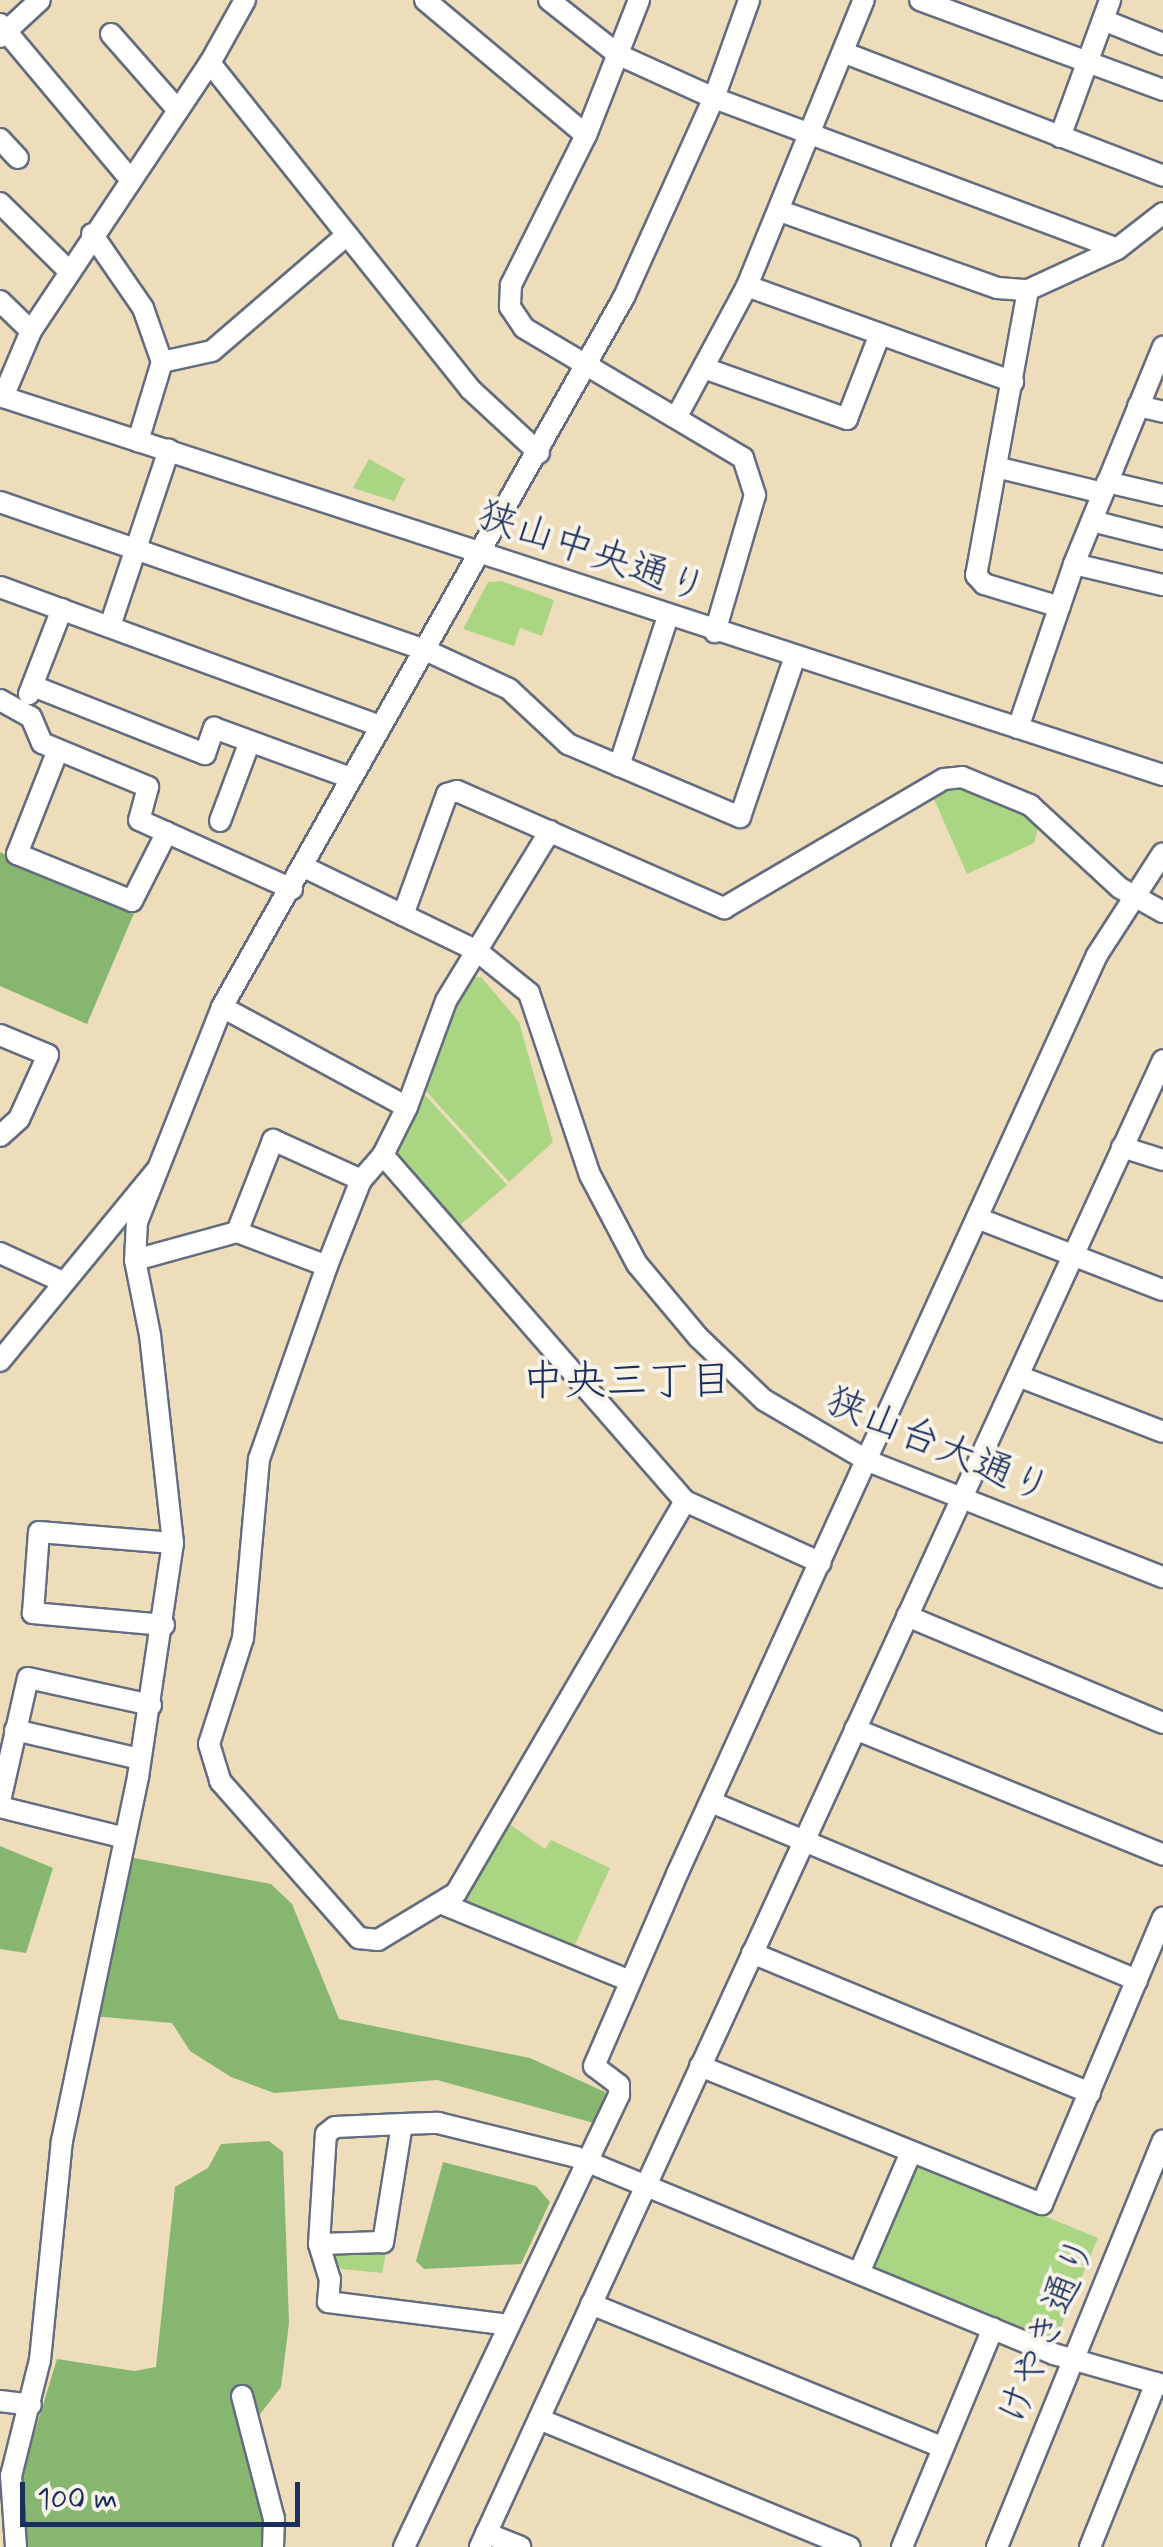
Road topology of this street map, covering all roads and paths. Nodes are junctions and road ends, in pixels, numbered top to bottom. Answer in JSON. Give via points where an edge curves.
{"nodes":[{"id":1,"x":40,"y":0,"type":"edge"},
{"id":2,"x":244,"y":0,"type":"edge"},
{"id":3,"x":425,"y":0,"type":"edge"},
{"id":4,"x":549,"y":0,"type":"edge"},
{"id":5,"x":639,"y":0,"type":"edge"},
{"id":6,"x":749,"y":0,"type":"edge"},
{"id":7,"x":864,"y":0,"type":"edge"},
{"id":8,"x":920,"y":0,"type":"edge"},
{"id":9,"x":1107,"y":10,"type":"edge"},
{"id":10,"x":2,"y":31,"type":"edge"},
{"id":11,"x":111,"y":34,"type":"dead end"},
{"id":12,"x":1163,"y":44,"type":"edge"},
{"id":13,"x":846,"y":53,"type":"junction"},
{"id":14,"x":619,"y":54,"type":"junction"},
{"id":15,"x":210,"y":63,"type":"junction"},
{"id":16,"x":1088,"y":63,"type":"junction"},
{"id":17,"x":1163,"y":90,"type":"edge"},
{"id":18,"x":714,"y":98,"type":"junction"},
{"id":19,"x":178,"y":109,"type":"junction"},
{"id":20,"x":586,"y":135,"type":"junction"},
{"id":21,"x":812,"y":136,"type":"junction"},
{"id":22,"x":1060,"y":137,"type":"junction"},
{"id":23,"x":0,"y":139,"type":"edge"},
{"id":24,"x":18,"y":158,"type":"dead end"},
{"id":25,"x":1163,"y":176,"type":"edge"},
{"id":26,"x":129,"y":178,"type":"junction"},
{"id":27,"x":0,"y":203,"type":"edge"},
{"id":28,"x":780,"y":211,"type":"junction"},
{"id":29,"x":1163,"y":212,"type":"edge"},
{"id":30,"x":92,"y":234,"type":"junction"},
{"id":31,"x":347,"y":235,"type":"junction"},
{"id":32,"x":1118,"y":249,"type":"junction"},
{"id":33,"x":70,"y":272,"type":"junction"},
{"id":34,"x":747,"y":286,"type":"junction"},
{"id":35,"x":1028,"y":290,"type":"junction"},
{"id":36,"x":0,"y":301,"type":"edge"},
{"id":37,"x":31,"y":331,"type":"junction"},
{"id":38,"x":880,"y":334,"type":"junction"},
{"id":39,"x":1163,"y":348,"type":"edge"},
{"id":40,"x":162,"y":362,"type":"junction"},
{"id":41,"x":588,"y":365,"type":"junction"},
{"id":42,"x":704,"y":368,"type":"junction"},
{"id":43,"x":1014,"y":382,"type":"junction"},
{"id":44,"x":1,"y":397,"type":"edge"},
{"id":45,"x":1138,"y":406,"type":"junction"},
{"id":46,"x":1163,"y":412,"type":"edge"},
{"id":47,"x":676,"y":418,"type":"junction"},
{"id":48,"x":138,"y":441,"type":"junction"},
{"id":49,"x":168,"y":450,"type":"junction"},
{"id":50,"x":538,"y":453,"type":"junction"},
{"id":51,"x":996,"y":467,"type":"junction"},
{"id":52,"x":1105,"y":487,"type":"junction"},
{"id":53,"x":1163,"y":494,"type":"edge"},
{"id":54,"x":0,"y":502,"type":"edge"},
{"id":55,"x":1092,"y":522,"type":"junction"},
{"id":56,"x":1163,"y":539,"type":"edge"},
{"id":57,"x":136,"y":550,"type":"junction"},
{"id":58,"x":479,"y":552,"type":"junction"},
{"id":59,"x":1074,"y":564,"type":"junction"},
{"id":60,"x":1163,"y":586,"type":"edge"},
{"id":61,"x":0,"y":587,"type":"edge"},
{"id":62,"x":1060,"y":607,"type":"junction"},
{"id":63,"x":62,"y":609,"type":"junction"},
{"id":64,"x":668,"y":616,"type":"junction"},
{"id":65,"x":110,"y":626,"type":"junction"},
{"id":66,"x":715,"y":632,"type":"junction"},
{"id":67,"x":423,"y":649,"type":"junction"},
{"id":68,"x":795,"y":656,"type":"junction"},
{"id":69,"x":33,"y":686,"type":"junction"},
{"id":70,"x":0,"y":700,"type":"edge"},
{"id":71,"x":22,"y":710,"type":"junction"},
{"id":72,"x":378,"y":725,"type":"junction"},
{"id":73,"x":1018,"y":728,"type":"junction"},
{"id":74,"x":250,"y":741,"type":"junction"},
{"id":75,"x":58,"y":750,"type":"junction"},
{"id":76,"x":620,"y":766,"type":"junction"},
{"id":77,"x":1163,"y":775,"type":"edge"},
{"id":78,"x":350,"y":778,"type":"junction"},
{"id":79,"x":220,"y":821,"type":"dead end"},
{"id":80,"x":550,"y":831,"type":"junction"},
{"id":81,"x":166,"y":832,"type":"junction"},
{"id":82,"x":1163,"y":853,"type":"edge"},
{"id":83,"x":304,"y":867,"type":"junction"},
{"id":84,"x":292,"y":889,"type":"junction"},
{"id":85,"x":1135,"y":899,"type":"junction"},
{"id":86,"x":1163,"y":912,"type":"edge"},
{"id":87,"x":403,"y":915,"type":"junction"},
{"id":88,"x":476,"y":951,"type":"junction"},
{"id":89,"x":222,"y":1007,"type":"junction"},
{"id":90,"x":0,"y":1035,"type":"edge"},
{"id":91,"x":1163,"y":1060,"type":"edge"},
{"id":92,"x":407,"y":1107,"type":"junction"},
{"id":93,"x":3,"y":1128,"type":"edge"},
{"id":94,"x":1122,"y":1146,"type":"junction"},
{"id":95,"x":383,"y":1155,"type":"junction"},
{"id":96,"x":1163,"y":1160,"type":"edge"},
{"id":97,"x":158,"y":1170,"type":"junction"},
{"id":98,"x":361,"y":1180,"type":"junction"},
{"id":99,"x":977,"y":1218,"type":"junction"},
{"id":100,"x":237,"y":1232,"type":"junction"},
{"id":101,"x":0,"y":1253,"type":"edge"},
{"id":102,"x":1073,"y":1256,"type":"junction"},
{"id":103,"x":135,"y":1260,"type":"junction"},
{"id":104,"x":327,"y":1266,"type":"junction"},
{"id":105,"x":61,"y":1281,"type":"junction"},
{"id":106,"x":1163,"y":1290,"type":"edge"},
{"id":107,"x":0,"y":1361,"type":"edge"},
{"id":108,"x":1018,"y":1376,"type":"junction"},
{"id":109,"x":1163,"y":1432,"type":"edge"},
{"id":110,"x":868,"y":1461,"type":"junction"},
{"id":111,"x":960,"y":1498,"type":"junction"},
{"id":112,"x":685,"y":1501,"type":"junction"},
{"id":113,"x":173,"y":1543,"type":"junction"},
{"id":114,"x":822,"y":1562,"type":"junction"},
{"id":115,"x":1163,"y":1577,"type":"edge"},
{"id":116,"x":907,"y":1616,"type":"junction"},
{"id":117,"x":164,"y":1626,"type":"junction"},
{"id":118,"x":150,"y":1704,"type":"junction"},
{"id":119,"x":1163,"y":1723,"type":"edge"},
{"id":120,"x":855,"y":1728,"type":"junction"},
{"id":121,"x":15,"y":1730,"type":"junction"},
{"id":122,"x":140,"y":1758,"type":"junction"},
{"id":123,"x":711,"y":1802,"type":"junction"},
{"id":124,"x":0,"y":1804,"type":"edge"},
{"id":125,"x":122,"y":1836,"type":"junction"},
{"id":126,"x":804,"y":1842,"type":"junction"},
{"id":127,"x":1163,"y":1855,"type":"edge"},
{"id":128,"x":445,"y":1905,"type":"junction"},
{"id":129,"x":1163,"y":1916,"type":"edge"},
{"id":130,"x":752,"y":1953,"type":"junction"},
{"id":131,"x":1137,"y":1980,"type":"junction"},
{"id":132,"x":630,"y":1981,"type":"junction"},
{"id":133,"x":700,"y":2066,"type":"junction"},
{"id":134,"x":1090,"y":2093,"type":"junction"},
{"id":135,"x":402,"y":2124,"type":"junction"},
{"id":136,"x":1163,"y":2142,"type":"edge"},
{"id":137,"x":911,"y":2152,"type":"junction"},
{"id":138,"x":587,"y":2161,"type":"junction"},
{"id":139,"x":646,"y":2185,"type":"junction"},
{"id":140,"x":318,"y":2244,"type":"junction"},
{"id":141,"x":859,"y":2273,"type":"junction"},
{"id":142,"x":591,"y":2304,"type":"junction"},
{"id":143,"x":510,"y":2325,"type":"junction"},
{"id":144,"x":993,"y":2328,"type":"junction"},
{"id":145,"x":1074,"y":2360,"type":"junction"},
{"id":146,"x":1160,"y":2384,"type":"edge"},
{"id":147,"x":242,"y":2396,"type":"dead end"},
{"id":148,"x":0,"y":2401,"type":"edge"},
{"id":149,"x":31,"y":2406,"type":"junction"},
{"id":150,"x":539,"y":2418,"type":"junction"},
{"id":151,"x":942,"y":2446,"type":"junction"},
{"id":152,"x":6,"y":2476,"type":"edge"},
{"id":153,"x":483,"y":2540,"type":"edge"},
{"id":154,"x":16,"y":2547,"type":"edge"},
{"id":155,"x":273,"y":2547,"type":"edge"},
{"id":156,"x":404,"y":2547,"type":"edge"},
{"id":157,"x":520,"y":2547,"type":"edge"},
{"id":158,"x":850,"y":2547,"type":"edge"},
{"id":159,"x":902,"y":2547,"type":"edge"},
{"id":160,"x":997,"y":2547,"type":"edge"},
{"id":161,"x":1090,"y":2547,"type":"edge"}],
"edges":[{"from":1,"to":10,"type":"street"},
{"from":2,"to":15,"type":"street"},
{"from":3,"to":20,"type":"street"},
{"from":4,"to":14,"type":"street"},
{"from":5,"to":14,"type":"street"},
{"from":6,"to":18,"type":"street"},
{"from":7,"to":13,"type":"street"},
{"from":8,"to":16,"type":"street"},
{"from":9,"to":12,"type":"street"},
{"from":9,"to":16,"type":"street"},
{"from":10,"to":26,"type":"street"},
{"from":11,"to":19,"type":"street"},
{"from":13,"to":21,"type":"street"},
{"from":13,"to":22,"type":"street"},
{"from":14,"to":18,"type":"street"},
{"from":14,"to":20,"type":"street"},
{"from":15,"to":19,"type":"street"},
{"from":15,"to":31,"type":"street"},
{"from":16,"to":17,"type":"street"},
{"from":16,"to":22,"type":"street"},
{"from":18,"to":21,"type":"street"},
{"from":18,"to":41,"type":"street"},
{"from":19,"to":26,"type":"street"},
{"from":20,"to":41,"type":"street","via":[[509,296],[524,328]]},
{"from":21,"to":28,"type":"street"},
{"from":21,"to":32,"type":"street"},
{"from":22,"to":25,"type":"street"},
{"from":23,"to":24,"type":"street"},
{"from":26,"to":30,"type":"street"},
{"from":27,"to":33,"type":"street"},
{"from":28,"to":34,"type":"street"},
{"from":28,"to":35,"type":"street","via":[[997,288]]},
{"from":29,"to":32,"type":"street"},
{"from":30,"to":33,"type":"street"},
{"from":30,"to":40,"type":"street","via":[[143,308]]},
{"from":31,"to":40,"type":"street","via":[[212,350]]},
{"from":31,"to":50,"type":"street","via":[[470,388]]},
{"from":32,"to":35,"type":"street"},
{"from":33,"to":37,"type":"street"},
{"from":34,"to":38,"type":"street"},
{"from":34,"to":42,"type":"street"},
{"from":35,"to":43,"type":"street"},
{"from":36,"to":37,"type":"street"},
{"from":37,"to":44,"type":"street"},
{"from":38,"to":42,"type":"street","via":[[847,419]]},
{"from":38,"to":43,"type":"street"},
{"from":39,"to":45,"type":"street"},
{"from":40,"to":48,"type":"street"},
{"from":41,"to":47,"type":"street"},
{"from":41,"to":50,"type":"street"},
{"from":42,"to":47,"type":"street"},
{"from":43,"to":51,"type":"street"},
{"from":44,"to":48,"type":"street","name":"狭山中央通り"},
{"from":45,"to":46,"type":"street"},
{"from":45,"to":52,"type":"street"},
{"from":47,"to":66,"type":"street","via":[[742,458],[753,477],[750,518]]},
{"from":48,"to":49,"type":"street","name":"狭山中央通り"},
{"from":49,"to":57,"type":"street"},
{"from":49,"to":58,"type":"street","name":"狭山中央通り"},
{"from":50,"to":58,"type":"street"},
{"from":51,"to":52,"type":"street"},
{"from":51,"to":62,"type":"street","via":[[978,580]]},
{"from":52,"to":53,"type":"street"},
{"from":52,"to":55,"type":"street"},
{"from":54,"to":57,"type":"street"},
{"from":55,"to":56,"type":"street"},
{"from":55,"to":59,"type":"street"},
{"from":57,"to":65,"type":"street"},
{"from":57,"to":67,"type":"street"},
{"from":58,"to":64,"type":"street","name":"狭山中央通り"},
{"from":58,"to":67,"type":"street"},
{"from":59,"to":60,"type":"street"},
{"from":59,"to":62,"type":"street"},
{"from":61,"to":63,"type":"street"},
{"from":62,"to":73,"type":"street"},
{"from":63,"to":65,"type":"street"},
{"from":63,"to":69,"type":"street"},
{"from":64,"to":66,"type":"street","name":"狭山中央通り"},
{"from":64,"to":76,"type":"street"},
{"from":65,"to":72,"type":"street"},
{"from":66,"to":68,"type":"street","name":"狭山中央通り"},
{"from":67,"to":72,"type":"street"},
{"from":67,"to":76,"type":"street","via":[[509,690],[568,744]]},
{"from":68,"to":73,"type":"street","name":"狭山中央通り"},
{"from":68,"to":76,"type":"street","via":[[740,817]]},
{"from":69,"to":71,"type":"street"},
{"from":69,"to":74,"type":"street","via":[[205,754],[214,728]]},
{"from":70,"to":71,"type":"street"},
{"from":71,"to":75,"type":"street","via":[[42,743]]},
{"from":72,"to":78,"type":"street"},
{"from":73,"to":77,"type":"street","name":"狭山中央通り"},
{"from":74,"to":78,"type":"street"},
{"from":74,"to":79,"type":"street"},
{"from":75,"to":81,"type":"street","via":[[148,787],[140,820]]},
{"from":75,"to":81,"type":"street","via":[[18,854],[132,901]]},
{"from":78,"to":83,"type":"street"},
{"from":80,"to":85,"type":"street","via":[[724,908],[944,779],[962,777],[1030,805]]},
{"from":80,"to":87,"type":"street","via":[[457,790],[448,794]]},
{"from":80,"to":88,"type":"street"},
{"from":81,"to":84,"type":"street"},
{"from":82,"to":85,"type":"street"},
{"from":83,"to":84,"type":"street"},
{"from":83,"to":87,"type":"street","name":"狭山台大通り"},
{"from":84,"to":89,"type":"street"},
{"from":85,"to":86,"type":"street"},
{"from":85,"to":99,"type":"street","via":[[1097,955]]},
{"from":87,"to":88,"type":"street","name":"狭山台大通り"},
{"from":88,"to":92,"type":"street","via":[[446,1001]]},
{"from":88,"to":110,"type":"street","name":"狭山台大通り","via":[[518,982],[541,1016],[590,1174],[654,1288],[764,1400]]},
{"from":89,"to":92,"type":"street"},
{"from":89,"to":97,"type":"street"},
{"from":90,"to":93,"type":"street","via":[[48,1054]]},
{"from":91,"to":94,"type":"street"},
{"from":92,"to":95,"type":"street"},
{"from":94,"to":96,"type":"street"},
{"from":94,"to":102,"type":"street"},
{"from":95,"to":98,"type":"street"},
{"from":95,"to":112,"type":"street"},
{"from":97,"to":103,"type":"street","via":[[137,1222]]},
{"from":97,"to":105,"type":"street"},
{"from":98,"to":100,"type":"street","via":[[273,1140]]},
{"from":98,"to":104,"type":"street"},
{"from":99,"to":102,"type":"street"},
{"from":99,"to":110,"type":"street"},
{"from":100,"to":103,"type":"street"},
{"from":100,"to":104,"type":"street"},
{"from":101,"to":105,"type":"street"},
{"from":102,"to":106,"type":"street"},
{"from":102,"to":108,"type":"street"},
{"from":103,"to":113,"type":"street"},
{"from":104,"to":128,"type":"street","via":[[259,1459],[243,1638],[212,1733],[210,1762],[220,1782],[359,1938],[378,1940]]},
{"from":105,"to":107,"type":"street"},
{"from":108,"to":109,"type":"street"},
{"from":108,"to":111,"type":"street"},
{"from":110,"to":111,"type":"street","name":"狭山台大通り"},
{"from":110,"to":114,"type":"street"},
{"from":111,"to":115,"type":"street","name":"狭山台大通り"},
{"from":111,"to":116,"type":"street"},
{"from":112,"to":114,"type":"street"},
{"from":112,"to":128,"type":"street"},
{"from":113,"to":117,"type":"street"},
{"from":113,"to":117,"type":"street","via":[[39,1532],[33,1612]]},
{"from":114,"to":123,"type":"street"},
{"from":116,"to":119,"type":"street"},
{"from":116,"to":120,"type":"street"},
{"from":117,"to":118,"type":"street"},
{"from":118,"to":121,"type":"street","via":[[28,1678]]},
{"from":118,"to":122,"type":"street"},
{"from":120,"to":126,"type":"street"},
{"from":120,"to":127,"type":"street"},
{"from":121,"to":122,"type":"street"},
{"from":121,"to":124,"type":"street"},
{"from":122,"to":125,"type":"street"},
{"from":123,"to":126,"type":"street"},
{"from":123,"to":132,"type":"street"},
{"from":124,"to":125,"type":"street"},
{"from":125,"to":149,"type":"street","via":[[62,2141]]},
{"from":126,"to":130,"type":"street"},
{"from":126,"to":131,"type":"street"},
{"from":128,"to":132,"type":"street"},
{"from":129,"to":131,"type":"street"},
{"from":130,"to":133,"type":"street"},
{"from":130,"to":134,"type":"street"},
{"from":131,"to":134,"type":"street"},
{"from":132,"to":138,"type":"street","via":[[594,2069],[620,2092]]},
{"from":133,"to":137,"type":"street"},
{"from":133,"to":139,"type":"street"},
{"from":134,"to":137,"type":"street","via":[[1042,2204]]},
{"from":135,"to":138,"type":"street","via":[[438,2123]]},
{"from":135,"to":140,"type":"street","via":[[383,2242]]},
{"from":135,"to":140,"type":"street","via":[[335,2126],[326,2134]]},
{"from":136,"to":145,"type":"street","name":"けやき通り"},
{"from":137,"to":141,"type":"street"},
{"from":138,"to":139,"type":"street"},
{"from":138,"to":143,"type":"street"},
{"from":139,"to":141,"type":"street"},
{"from":139,"to":142,"type":"street"},
{"from":140,"to":143,"type":"street","via":[[330,2279],[328,2302]]},
{"from":141,"to":144,"type":"street"},
{"from":142,"to":150,"type":"street"},
{"from":142,"to":151,"type":"street"},
{"from":143,"to":156,"type":"street"},
{"from":144,"to":145,"type":"street"},
{"from":144,"to":151,"type":"street"},
{"from":145,"to":146,"type":"street"},
{"from":145,"to":160,"type":"street","name":"けやき通り"},
{"from":146,"to":161,"type":"street"},
{"from":147,"to":155,"type":"street","via":[[274,2519]]},
{"from":148,"to":149,"type":"street"},
{"from":149,"to":152,"type":"street"},
{"from":150,"to":153,"type":"street"},
{"from":150,"to":158,"type":"street"},
{"from":151,"to":159,"type":"street"},
{"from":152,"to":154,"type":"street"},
{"from":153,"to":157,"type":"street"}]}
